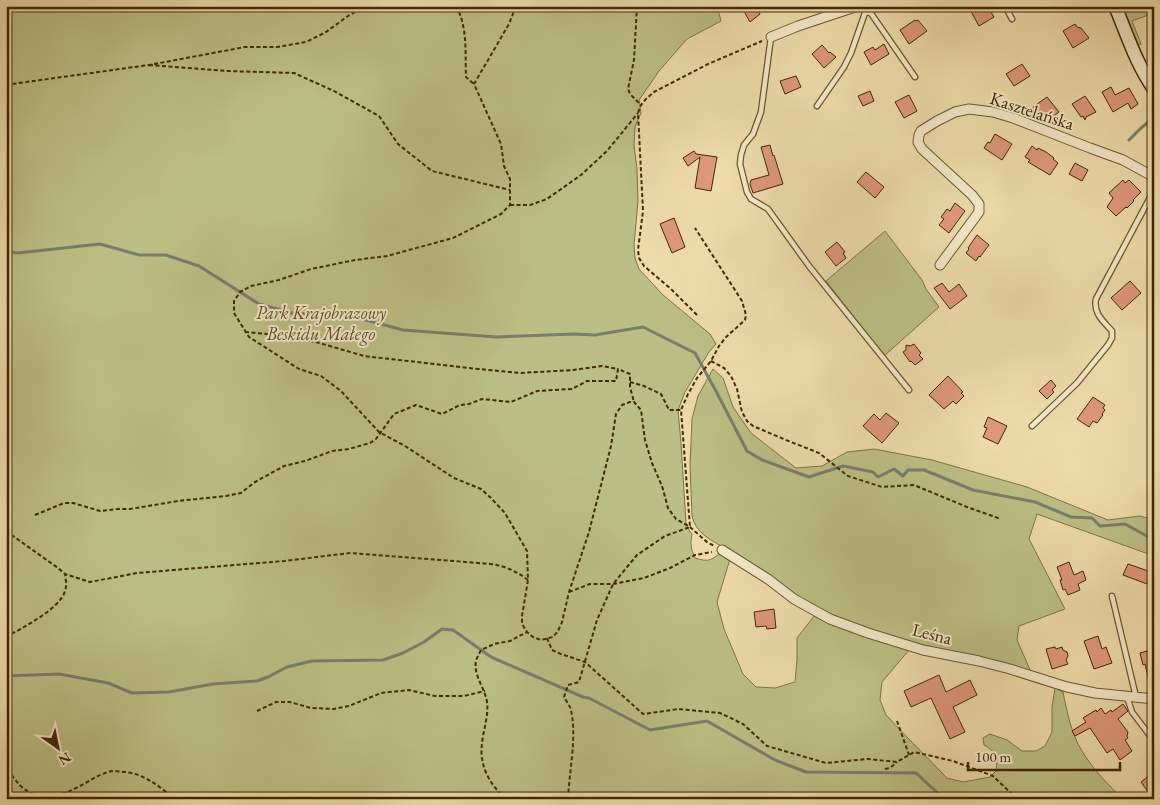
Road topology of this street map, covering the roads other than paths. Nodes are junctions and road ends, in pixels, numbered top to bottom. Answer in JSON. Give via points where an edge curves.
{"nodes":[{"id":1,"x":863,"y":6,"type":"edge"},
{"id":2,"x":1005,"y":6,"type":"edge"},
{"id":3,"x":1115,"y":6,"type":"edge"},
{"id":4,"x":861,"y":10,"type":"edge"},
{"id":5,"x":1012,"y":19,"type":"dead end"},
{"id":6,"x":771,"y":37,"type":"joint"},
{"id":7,"x":915,"y":77,"type":"dead end"},
{"id":8,"x":1154,"y":89,"type":"edge"},
{"id":9,"x":817,"y":106,"type":"dead end"},
{"id":10,"x":1154,"y":177,"type":"edge"},
{"id":11,"x":1154,"y":190,"type":"edge"},
{"id":12,"x":940,"y":265,"type":"dead end"},
{"id":13,"x":909,"y":390,"type":"dead end"},
{"id":14,"x":1032,"y":426,"type":"dead end"},
{"id":15,"x":722,"y":550,"type":"road end"},
{"id":16,"x":1112,"y":596,"type":"dead end"},
{"id":17,"x":1132,"y":697,"type":"junction"},
{"id":18,"x":1154,"y":698,"type":"edge"},
{"id":19,"x":1154,"y":741,"type":"edge"}],
"edges":[{"from":1,"to":4,"type":"lane"},
{"from":2,"to":5,"type":"lane"},
{"from":3,"to":8,"type":"street","via":[[1135,55]]},
{"from":4,"to":6,"type":"street","via":[[798,26]]},
{"from":4,"to":7,"type":"lane","via":[[870,12]]},
{"from":4,"to":9,"type":"lane","via":[[851,53]]},
{"from":6,"to":13,"type":"lane","via":[[762,112],[741,155],[747,192],[751,199],[768,209],[809,266]]},
{"from":10,"to":12,"type":"street","name":"Kasztelańska","via":[[1123,160],[1014,118],[969,109],[955,112],[926,127],[918,138],[922,149],[979,204],[979,212]]},
{"from":11,"to":14,"type":"lane","via":[[1096,298],[1096,311],[1112,331],[1112,338],[1077,383]]},
{"from":15,"to":17,"type":"street","name":"Leśna","via":[[794,599],[845,625],[923,650],[979,661],[1067,687]]},
{"from":16,"to":17,"type":"lane"},
{"from":17,"to":18,"type":"street","name":"Leśna"},
{"from":17,"to":19,"type":"lane","via":[[1132,712]]}]}
